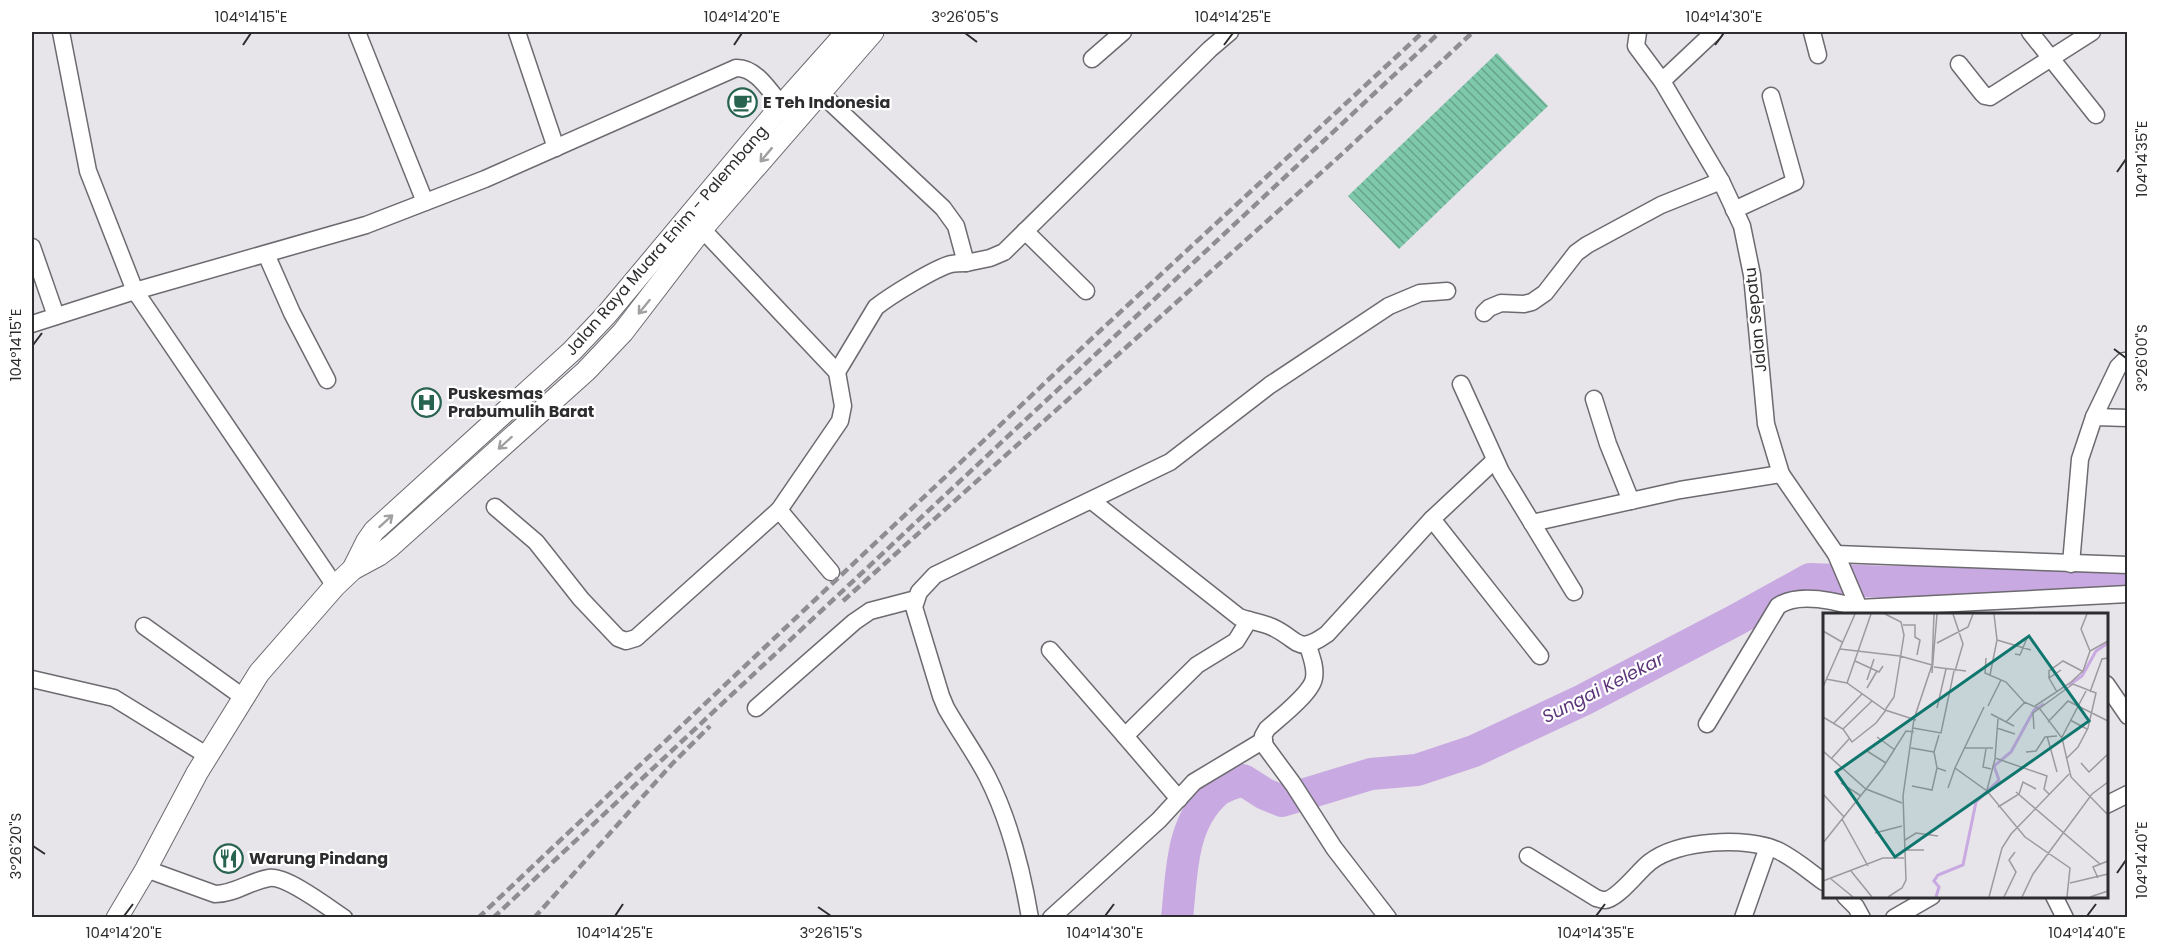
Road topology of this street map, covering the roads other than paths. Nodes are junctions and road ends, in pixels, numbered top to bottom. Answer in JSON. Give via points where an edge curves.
{"nodes":[{"id":1,"x":61,"y":32,"type":"edge"},
{"id":2,"x":357,"y":32,"type":"edge"},
{"id":3,"x":516,"y":32,"type":"edge"},
{"id":4,"x":847,"y":32,"type":"edge"},
{"id":5,"x":873,"y":32,"type":"edge"},
{"id":6,"x":1123,"y":32,"type":"edge"},
{"id":7,"x":1230,"y":32,"type":"edge"},
{"id":8,"x":1638,"y":32,"type":"edge"},
{"id":9,"x":1714,"y":32,"type":"edge"},
{"id":10,"x":1812,"y":32,"type":"edge"},
{"id":11,"x":2030,"y":32,"type":"edge"},
{"id":12,"x":2092,"y":32,"type":"edge"},
{"id":13,"x":1818,"y":56,"type":"dead end"},
{"id":14,"x":2051,"y":58,"type":"junction"},
{"id":15,"x":1092,"y":59,"type":"dead end"},
{"id":16,"x":1959,"y":64,"type":"dead end"},
{"id":17,"x":1662,"y":81,"type":"junction"},
{"id":18,"x":812,"y":85,"type":"junction"},
{"id":19,"x":1770,"y":96,"type":"dead end"},
{"id":20,"x":788,"y":113,"type":"junction"},
{"id":21,"x":2096,"y":115,"type":"dead end"},
{"id":22,"x":556,"y":148,"type":"junction"},
{"id":23,"x":1721,"y":181,"type":"junction"},
{"id":24,"x":425,"y":202,"type":"junction"},
{"id":25,"x":1734,"y":210,"type":"junction"},
{"id":26,"x":693,"y":224,"type":"junction"},
{"id":27,"x":1025,"y":231,"type":"junction"},
{"id":28,"x":32,"y":247,"type":"edge"},
{"id":29,"x":266,"y":254,"type":"junction"},
{"id":30,"x":966,"y":263,"type":"junction"},
{"id":31,"x":135,"y":291,"type":"junction"},
{"id":32,"x":1086,"y":291,"type":"dead end"},
{"id":33,"x":1447,"y":291,"type":"dead end"},
{"id":34,"x":1484,"y":313,"type":"dead end"},
{"id":35,"x":56,"y":316,"type":"junction"},
{"id":36,"x":32,"y":324,"type":"edge"},
{"id":37,"x":2127,"y":361,"type":"edge"},
{"id":38,"x":837,"y":372,"type":"junction"},
{"id":39,"x":327,"y":380,"type":"dead end"},
{"id":40,"x":1461,"y":384,"type":"dead end"},
{"id":41,"x":1594,"y":399,"type":"dead end"},
{"id":42,"x":2094,"y":417,"type":"junction"},
{"id":43,"x":2127,"y":418,"type":"edge"},
{"id":44,"x":1495,"y":460,"type":"junction"},
{"id":45,"x":1781,"y":474,"type":"junction"},
{"id":46,"x":1092,"y":501,"type":"junction"},
{"id":47,"x":1630,"y":501,"type":"junction"},
{"id":48,"x":495,"y":507,"type":"dead end"},
{"id":49,"x":779,"y":510,"type":"junction"},
{"id":50,"x":1432,"y":519,"type":"junction"},
{"id":51,"x":1532,"y":523,"type":"junction"},
{"id":52,"x":1838,"y":557,"type":"junction"},
{"id":53,"x":2071,"y":564,"type":"junction"},
{"id":54,"x":2127,"y":565,"type":"edge"},
{"id":55,"x":831,"y":572,"type":"dead end"},
{"id":56,"x":335,"y":586,"type":"junction"},
{"id":57,"x":1574,"y":592,"type":"dead end"},
{"id":58,"x":2127,"y":594,"type":"edge"},
{"id":59,"x":916,"y":599,"type":"junction"},
{"id":60,"x":1858,"y":609,"type":"edge"},
{"id":61,"x":1249,"y":621,"type":"junction"},
{"id":62,"x":144,"y":626,"type":"dead end"},
{"id":63,"x":1308,"y":646,"type":"junction"},
{"id":64,"x":1050,"y":650,"type":"dead end"},
{"id":65,"x":1540,"y":656,"type":"dead end"},
{"id":66,"x":32,"y":678,"type":"edge"},
{"id":67,"x":2108,"y":687,"type":"edge"},
{"id":68,"x":243,"y":698,"type":"junction"},
{"id":69,"x":756,"y":708,"type":"dead end"},
{"id":70,"x":2127,"y":716,"type":"edge"},
{"id":71,"x":1707,"y":724,"type":"dead end"},
{"id":72,"x":1125,"y":736,"type":"junction"},
{"id":73,"x":1264,"y":740,"type":"junction"},
{"id":74,"x":208,"y":756,"type":"junction"},
{"id":75,"x":2127,"y":794,"type":"edge"},
{"id":76,"x":1179,"y":799,"type":"junction"},
{"id":77,"x":2108,"y":804,"type":"edge"},
{"id":78,"x":1768,"y":847,"type":"junction"},
{"id":79,"x":1528,"y":855,"type":"dead end"},
{"id":80,"x":146,"y":869,"type":"junction"},
{"id":81,"x":1823,"y":881,"type":"edge"},
{"id":82,"x":1846,"y":898,"type":"edge"},
{"id":83,"x":1930,"y":898,"type":"edge"},
{"id":84,"x":2055,"y":898,"type":"edge"},
{"id":85,"x":117,"y":918,"type":"edge"},
{"id":86,"x":344,"y":918,"type":"edge"},
{"id":87,"x":1030,"y":918,"type":"edge"},
{"id":88,"x":1051,"y":918,"type":"edge"},
{"id":89,"x":1388,"y":918,"type":"edge"},
{"id":90,"x":1743,"y":918,"type":"edge"},
{"id":91,"x":1862,"y":918,"type":"edge"},
{"id":92,"x":1894,"y":918,"type":"edge"},
{"id":93,"x":2066,"y":918,"type":"edge"}],
"edges":[{"from":1,"to":31,"type":"street","via":[[88,171]]},
{"from":2,"to":24,"type":"street"},
{"from":3,"to":22,"type":"street"},
{"from":4,"to":18,"type":"main road","name":"Jalan Raya Muara Enim - Palembang"},
{"from":5,"to":18,"type":"main road","name":"Jalan Raya Muara Enim - Palembang"},
{"from":6,"to":15,"type":"street"},
{"from":7,"to":27,"type":"street"},
{"from":8,"to":17,"type":"street","name":"Jalan Sepatu","via":[[1636,46]]},
{"from":9,"to":17,"type":"street"},
{"from":10,"to":13,"type":"street"},
{"from":11,"to":14,"type":"street"},
{"from":12,"to":14,"type":"street"},
{"from":14,"to":16,"type":"street","via":[[1988,97]]},
{"from":14,"to":21,"type":"street"},
{"from":17,"to":23,"type":"street","name":"Jalan Sepatu"},
{"from":18,"to":20,"type":"main road","name":"Jalan Raya Muara Enim - Palembang"},
{"from":18,"to":30,"type":"street","via":[[943,208],[956,226]]},
{"from":19,"to":25,"type":"street","via":[[1795,182]]},
{"from":20,"to":22,"type":"street","via":[[754,73],[736,68]]},
{"from":20,"to":26,"type":"main road","name":"Jalan Raya Muara Enim - Palembang"},
{"from":22,"to":24,"type":"street"},
{"from":23,"to":25,"type":"street","name":"Jalan Sepatu"},
{"from":23,"to":34,"type":"street","via":[[1661,205],[1587,245],[1576,253],[1545,293],[1532,302],[1501,303]]},
{"from":24,"to":29,"type":"street","via":[[366,225]]},
{"from":25,"to":45,"type":"street","name":"Jalan Sepatu","via":[[1742,226],[1752,275],[1766,424]]},
{"from":26,"to":38,"type":"street"},
{"from":26,"to":56,"type":"main road","name":"Jalan Raya Muara Enim - Palembang","via":[[623,332],[586,371],[391,546],[353,569]]},
{"from":27,"to":30,"type":"street","via":[[1004,252]]},
{"from":27,"to":32,"type":"street"},
{"from":28,"to":35,"type":"street"},
{"from":29,"to":31,"type":"street"},
{"from":29,"to":39,"type":"street"},
{"from":30,"to":38,"type":"street","via":[[941,268],[876,308]]},
{"from":31,"to":35,"type":"street"},
{"from":31,"to":56,"type":"street"},
{"from":33,"to":46,"type":"street","via":[[1420,293],[1389,306],[1270,385],[1170,462]]},
{"from":35,"to":36,"type":"street"},
{"from":37,"to":42,"type":"street","via":[[2118,367]]},
{"from":38,"to":49,"type":"street","via":[[843,406],[840,421]]},
{"from":40,"to":44,"type":"street"},
{"from":41,"to":47,"type":"street"},
{"from":42,"to":43,"type":"street"},
{"from":42,"to":53,"type":"street","via":[[2080,459]]},
{"from":44,"to":50,"type":"street"},
{"from":44,"to":51,"type":"street"},
{"from":45,"to":47,"type":"street"},
{"from":45,"to":52,"type":"street","name":"Jalan Sepatu"},
{"from":46,"to":59,"type":"street","via":[[935,575]]},
{"from":46,"to":61,"type":"street"},
{"from":47,"to":51,"type":"street"},
{"from":48,"to":49,"type":"street","via":[[536,542],[581,599],[618,638],[626,641],[636,638]]},
{"from":49,"to":55,"type":"street"},
{"from":50,"to":63,"type":"street","via":[[1327,634]]},
{"from":50,"to":65,"type":"street"},
{"from":51,"to":57,"type":"street"},
{"from":52,"to":53,"type":"street"},
{"from":52,"to":60,"type":"street","name":"Jalan Sepatu"},
{"from":53,"to":54,"type":"street"},
{"from":56,"to":68,"type":"main road","name":"Jalan Raya Muara Enim - Palembang","via":[[265,665]]},
{"from":58,"to":60,"type":"street"},
{"from":59,"to":69,"type":"street","via":[[870,611]]},
{"from":59,"to":87,"type":"street","via":[[914,607],[946,708],[987,776],[1007,825]]},
{"from":60,"to":71,"type":"street","via":[[1838,602],[1796,598],[1778,606]]},
{"from":61,"to":63,"type":"street","via":[[1269,626]]},
{"from":61,"to":72,"type":"street","via":[[1236,641],[1197,665]]},
{"from":62,"to":68,"type":"street"},
{"from":63,"to":73,"type":"street","via":[[1314,679],[1307,692],[1267,729]]},
{"from":64,"to":72,"type":"street"},
{"from":66,"to":74,"type":"street","via":[[114,698]]},
{"from":67,"to":70,"type":"street"},
{"from":68,"to":74,"type":"main road","name":"Jalan Raya Muara Enim - Palembang"},
{"from":72,"to":76,"type":"street"},
{"from":73,"to":76,"type":"street","via":[[1194,782]]},
{"from":73,"to":89,"type":"street","via":[[1335,849]]},
{"from":74,"to":80,"type":"main road","name":"Jalan Raya Muara Enim - Palembang"},
{"from":75,"to":77,"type":"street"},
{"from":76,"to":88,"type":"street"},
{"from":78,"to":79,"type":"street","via":[[1736,842],[1668,850],[1605,900]]},
{"from":78,"to":81,"type":"street"},
{"from":78,"to":90,"type":"street"},
{"from":80,"to":85,"type":"main road","name":"Jalan Raya Muara Enim - Palembang"},
{"from":80,"to":86,"type":"street","via":[[215,894],[226,894],[269,878],[282,879]]},
{"from":82,"to":91,"type":"street"},
{"from":83,"to":92,"type":"street"},
{"from":84,"to":93,"type":"street"}]}
